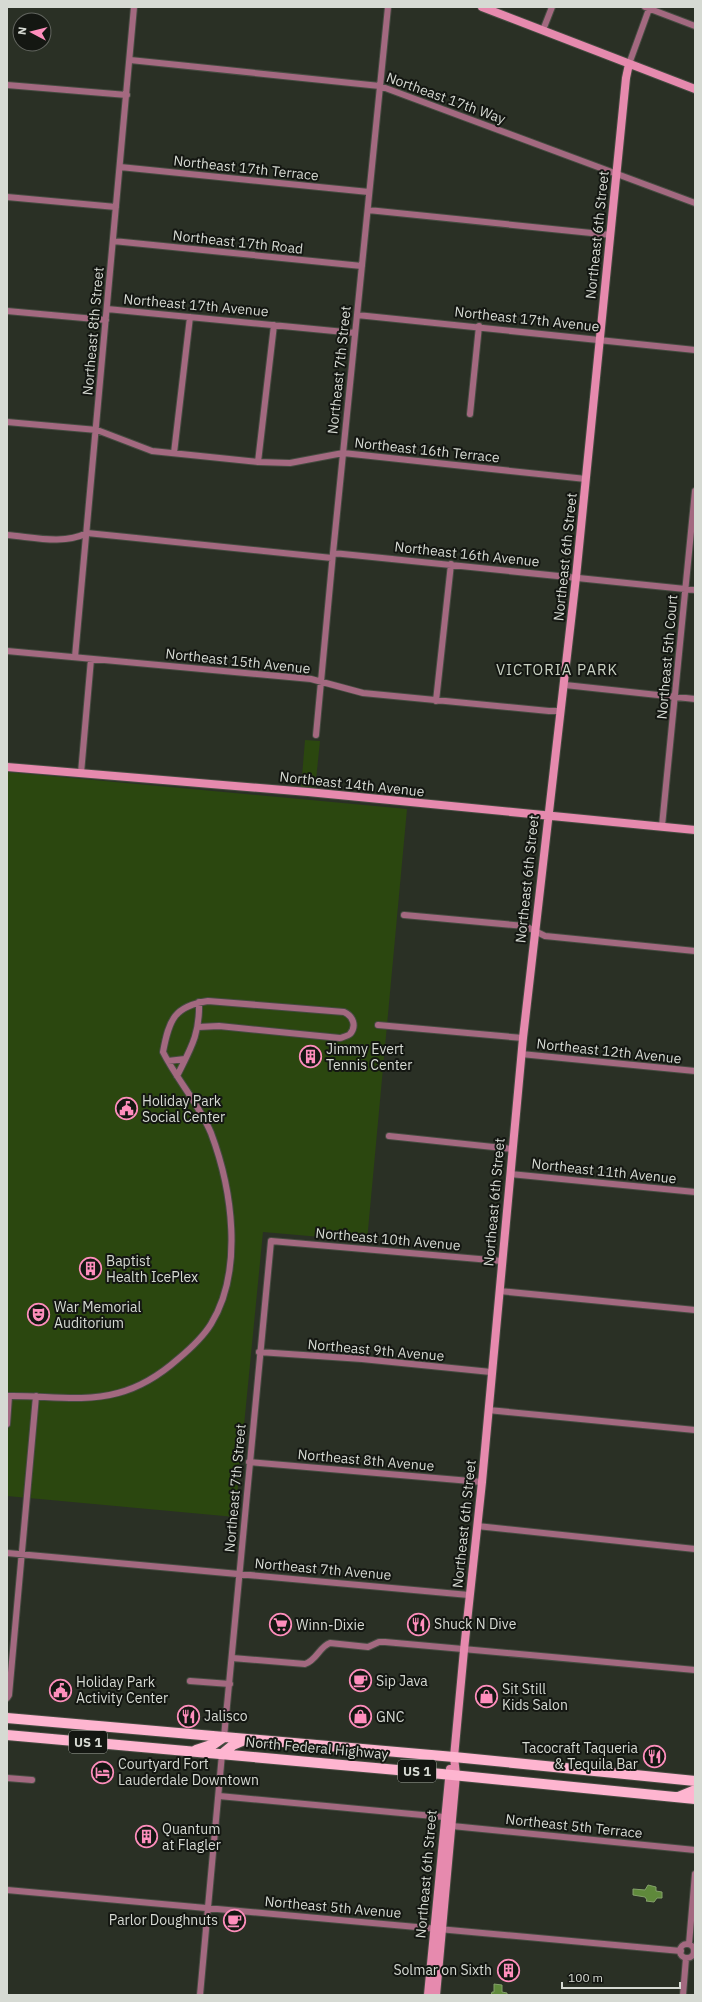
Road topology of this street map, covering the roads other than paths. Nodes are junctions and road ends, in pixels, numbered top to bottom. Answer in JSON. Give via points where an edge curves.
{"nodes":[{"id":1,"x":134,"y":7,"type":"edge"},
{"id":2,"x":388,"y":7,"type":"edge"},
{"id":3,"x":482,"y":7,"type":"edge"},
{"id":4,"x":552,"y":7,"type":"edge"},
{"id":5,"x":647,"y":8,"type":"edge"},
{"id":6,"x":695,"y":26,"type":"edge"},
{"id":7,"x":543,"y":30,"type":"junction"},
{"id":8,"x":130,"y":60,"type":"junction"},
{"id":9,"x":629,"y":64,"type":"junction"},
{"id":10,"x":7,"y":85,"type":"edge"},
{"id":11,"x":380,"y":86,"type":"junction"},
{"id":12,"x":695,"y":89,"type":"edge"},
{"id":13,"x":127,"y":95,"type":"junction"},
{"id":14,"x":120,"y":168,"type":"junction"},
{"id":15,"x":617,"y":173,"type":"junction"},
{"id":16,"x":369,"y":192,"type":"junction"},
{"id":17,"x":7,"y":197,"type":"edge"},
{"id":18,"x":695,"y":202,"type":"edge"},
{"id":19,"x":116,"y":207,"type":"junction"},
{"id":20,"x":368,"y":210,"type":"junction"},
{"id":21,"x":611,"y":234,"type":"junction"},
{"id":22,"x":113,"y":241,"type":"junction"},
{"id":23,"x":362,"y":266,"type":"junction"},
{"id":24,"x":107,"y":309,"type":"junction"},
{"id":25,"x":7,"y":311,"type":"edge"},
{"id":26,"x":356,"y":315,"type":"junction"},
{"id":27,"x":190,"y":317,"type":"junction"},
{"id":28,"x":106,"y":320,"type":"junction"},
{"id":29,"x":274,"y":324,"type":"junction"},
{"id":30,"x":479,"y":326,"type":"junction"},
{"id":31,"x":354,"y":333,"type":"junction"},
{"id":32,"x":600,"y":339,"type":"junction"},
{"id":33,"x":695,"y":350,"type":"edge"},
{"id":34,"x":470,"y":414,"type":"dead end"},
{"id":35,"x":7,"y":422,"type":"edge"},
{"id":36,"x":97,"y":430,"type":"junction"},
{"id":37,"x":174,"y":453,"type":"junction"},
{"id":38,"x":343,"y":453,"type":"junction"},
{"id":39,"x":258,"y":462,"type":"junction"},
{"id":40,"x":586,"y":479,"type":"junction"},
{"id":41,"x":695,"y":491,"type":"edge"},
{"id":42,"x":87,"y":533,"type":"junction"},
{"id":43,"x":7,"y":535,"type":"edge"},
{"id":44,"x":332,"y":556,"type":"junction"},
{"id":45,"x":451,"y":564,"type":"junction"},
{"id":46,"x":576,"y":577,"type":"junction"},
{"id":47,"x":685,"y":589,"type":"junction"},
{"id":48,"x":695,"y":590,"type":"edge"},
{"id":49,"x":7,"y":651,"type":"edge"},
{"id":50,"x":75,"y":657,"type":"junction"},
{"id":51,"x":91,"y":659,"type":"junction"},
{"id":52,"x":321,"y":683,"type":"junction"},
{"id":53,"x":565,"y":685,"type":"junction"},
{"id":54,"x":675,"y":697,"type":"junction"},
{"id":55,"x":695,"y":699,"type":"edge"},
{"id":56,"x":436,"y":701,"type":"junction"},
{"id":57,"x":561,"y":711,"type":"junction"},
{"id":58,"x":316,"y":735,"type":"dead end"},
{"id":59,"x":7,"y":767,"type":"edge"},
{"id":60,"x":81,"y":773,"type":"junction"},
{"id":61,"x":547,"y":816,"type":"junction"},
{"id":62,"x":662,"y":826,"type":"junction"},
{"id":63,"x":695,"y":830,"type":"edge"},
{"id":64,"x":404,"y":915,"type":"dead end"},
{"id":65,"x":535,"y":931,"type":"junction"},
{"id":66,"x":695,"y":951,"type":"edge"},
{"id":67,"x":199,"y":1002,"type":"junction"},
{"id":68,"x":378,"y":1025,"type":"dead end"},
{"id":69,"x":198,"y":1027,"type":"junction"},
{"id":70,"x":523,"y":1038,"type":"junction"},
{"id":71,"x":521,"y":1054,"type":"junction"},
{"id":72,"x":168,"y":1060,"type":"junction"},
{"id":73,"x":186,"y":1060,"type":"junction"},
{"id":74,"x":695,"y":1071,"type":"edge"},
{"id":75,"x":177,"y":1076,"type":"junction"},
{"id":76,"x":389,"y":1136,"type":"dead end"},
{"id":77,"x":512,"y":1149,"type":"junction"},
{"id":78,"x":510,"y":1174,"type":"junction"},
{"id":79,"x":695,"y":1192,"type":"edge"},
{"id":80,"x":271,"y":1241,"type":"joint"},
{"id":81,"x":502,"y":1261,"type":"junction"},
{"id":82,"x":499,"y":1291,"type":"junction"},
{"id":83,"x":695,"y":1310,"type":"edge"},
{"id":84,"x":259,"y":1352,"type":"junction"},
{"id":85,"x":491,"y":1372,"type":"junction"},
{"id":86,"x":8,"y":1396,"type":"edge"},
{"id":87,"x":36,"y":1396,"type":"junction"},
{"id":88,"x":488,"y":1410,"type":"junction"},
{"id":89,"x":7,"y":1424,"type":"edge"},
{"id":90,"x":695,"y":1430,"type":"edge"},
{"id":91,"x":249,"y":1462,"type":"junction"},
{"id":92,"x":482,"y":1482,"type":"junction"},
{"id":93,"x":477,"y":1526,"type":"junction"},
{"id":94,"x":695,"y":1549,"type":"edge"},
{"id":95,"x":7,"y":1553,"type":"edge"},
{"id":96,"x":23,"y":1554,"type":"junction"},
{"id":97,"x":240,"y":1573,"type":"junction"},
{"id":98,"x":469,"y":1595,"type":"junction"},
{"id":99,"x":464,"y":1650,"type":"junction"},
{"id":100,"x":232,"y":1658,"type":"junction"},
{"id":101,"x":695,"y":1670,"type":"edge"},
{"id":102,"x":190,"y":1681,"type":"dead end"},
{"id":103,"x":230,"y":1684,"type":"junction"},
{"id":104,"x":7,"y":1698,"type":"edge"},
{"id":105,"x":7,"y":1718,"type":"edge"},
{"id":106,"x":7,"y":1735,"type":"edge"},
{"id":107,"x":224,"y":1737,"type":"junction"},
{"id":108,"x":247,"y":1739,"type":"junction"},
{"id":109,"x":193,"y":1751,"type":"junction"},
{"id":110,"x":222,"y":1754,"type":"junction"},
{"id":111,"x":454,"y":1757,"type":"junction"},
{"id":112,"x":452,"y":1775,"type":"junction"},
{"id":113,"x":7,"y":1778,"type":"edge"},
{"id":114,"x":32,"y":1780,"type":"dead end"},
{"id":115,"x":695,"y":1781,"type":"edge"},
{"id":116,"x":695,"y":1790,"type":"edge"},
{"id":117,"x":219,"y":1796,"type":"junction"},
{"id":118,"x":676,"y":1797,"type":"junction"},
{"id":119,"x":695,"y":1799,"type":"edge"},
{"id":120,"x":444,"y":1817,"type":"junction"},
{"id":121,"x":452,"y":1826,"type":"junction"},
{"id":122,"x":695,"y":1850,"type":"edge"},
{"id":123,"x":695,"y":1874,"type":"edge"},
{"id":124,"x":7,"y":1890,"type":"edge"},
{"id":125,"x":208,"y":1908,"type":"junction"},
{"id":126,"x":438,"y":1928,"type":"junction"},
{"id":127,"x":688,"y":1944,"type":"junction"},
{"id":128,"x":681,"y":1950,"type":"junction"},
{"id":129,"x":695,"y":1953,"type":"edge"},
{"id":130,"x":686,"y":1958,"type":"junction"},
{"id":131,"x":200,"y":1995,"type":"edge"},
{"id":132,"x":428,"y":1995,"type":"edge"},
{"id":133,"x":436,"y":1995,"type":"edge"},
{"id":134,"x":683,"y":1995,"type":"edge"}],
"edges":[{"from":1,"to":8,"type":"street","name":"Northeast 8th Street"},
{"from":2,"to":11,"type":"street","name":"Northeast 7th Street"},
{"from":3,"to":7,"type":"street"},
{"from":4,"to":7,"type":"street"},
{"from":5,"to":6,"type":"street"},
{"from":5,"to":9,"type":"street","name":"Northeast 6th Street"},
{"from":7,"to":9,"type":"street"},
{"from":8,"to":11,"type":"street","name":"Northeast 17th Way"},
{"from":8,"to":13,"type":"street","name":"Northeast 8th Street"},
{"from":9,"to":12,"type":"street"},
{"from":9,"to":15,"type":"street","name":"Northeast 6th Street"},
{"from":10,"to":13,"type":"street"},
{"from":11,"to":15,"type":"street","name":"Northeast 17th Way"},
{"from":11,"to":16,"type":"street","name":"Northeast 7th Street"},
{"from":13,"to":14,"type":"street","name":"Northeast 8th Street"},
{"from":14,"to":16,"type":"street","name":"Northeast 17th Terrace"},
{"from":14,"to":19,"type":"street","name":"Northeast 8th Street"},
{"from":15,"to":18,"type":"street","name":"Northeast 17th Way"},
{"from":15,"to":21,"type":"street","name":"Northeast 6th Street"},
{"from":16,"to":20,"type":"street","name":"Northeast 7th Street"},
{"from":17,"to":19,"type":"street"},
{"from":19,"to":22,"type":"street","name":"Northeast 8th Street"},
{"from":20,"to":21,"type":"street"},
{"from":20,"to":23,"type":"street","name":"Northeast 7th Street"},
{"from":21,"to":32,"type":"street","name":"Northeast 6th Street"},
{"from":22,"to":23,"type":"street","name":"Northeast 17th Road"},
{"from":22,"to":24,"type":"street","name":"Northeast 8th Street"},
{"from":23,"to":26,"type":"street","name":"Northeast 7th Street"},
{"from":24,"to":27,"type":"street","name":"Northeast 17th Avenue"},
{"from":24,"to":28,"type":"street","name":"Northeast 8th Street"},
{"from":25,"to":28,"type":"street","name":"Northeast 17th Avenue"},
{"from":26,"to":30,"type":"street","name":"Northeast 17th Avenue"},
{"from":26,"to":31,"type":"street","name":"Northeast 7th Street"},
{"from":27,"to":29,"type":"street","name":"Northeast 17th Avenue"},
{"from":27,"to":37,"type":"street"},
{"from":28,"to":36,"type":"street","name":"Northeast 8th Street"},
{"from":29,"to":31,"type":"street","name":"Northeast 17th Avenue"},
{"from":29,"to":39,"type":"street"},
{"from":30,"to":32,"type":"street","name":"Northeast 17th Avenue"},
{"from":30,"to":34,"type":"street"},
{"from":31,"to":38,"type":"street","name":"Northeast 7th Street"},
{"from":32,"to":33,"type":"street","name":"Northeast 17th Avenue"},
{"from":32,"to":40,"type":"street","name":"Northeast 6th Street"},
{"from":35,"to":36,"type":"street","name":"Northeast 16th Terrace"},
{"from":36,"to":37,"type":"street","name":"Northeast 16th Terrace","via":[[152,451]]},
{"from":36,"to":42,"type":"street","name":"Northeast 8th Street"},
{"from":37,"to":39,"type":"street","name":"Northeast 16th Terrace"},
{"from":38,"to":39,"type":"street","name":"Northeast 16th Terrace","via":[[290,464]]},
{"from":38,"to":40,"type":"street","name":"Northeast 16th Terrace"},
{"from":38,"to":44,"type":"street","name":"Northeast 7th Street"},
{"from":40,"to":46,"type":"street","name":"Northeast 6th Street"},
{"from":41,"to":47,"type":"street","name":"Northeast 5th Court"},
{"from":42,"to":43,"type":"street","name":"Northeast 16th Avenue","via":[[75,539],[62,540]]},
{"from":42,"to":44,"type":"street","name":"Northeast 16th Avenue"},
{"from":42,"to":50,"type":"street","name":"Northeast 8th Street"},
{"from":44,"to":45,"type":"street","name":"Northeast 16th Avenue"},
{"from":44,"to":52,"type":"street","name":"Northeast 7th Street"},
{"from":45,"to":46,"type":"street","name":"Northeast 16th Avenue"},
{"from":45,"to":56,"type":"street"},
{"from":46,"to":47,"type":"street","name":"Northeast 16th Avenue"},
{"from":46,"to":53,"type":"street","name":"Northeast 6th Street"},
{"from":47,"to":48,"type":"street","name":"Northeast 16th Avenue"},
{"from":47,"to":54,"type":"street","name":"Northeast 5th Court"},
{"from":49,"to":50,"type":"street","name":"Northeast 15th Avenue"},
{"from":50,"to":51,"type":"street","name":"Northeast 15th Avenue"},
{"from":51,"to":52,"type":"street","name":"Northeast 15th Avenue","via":[[310,679]]},
{"from":51,"to":60,"type":"street"},
{"from":52,"to":56,"type":"street","name":"Northeast 15th Avenue","via":[[363,693]]},
{"from":52,"to":58,"type":"street","name":"Northeast 7th Street"},
{"from":53,"to":54,"type":"street"},
{"from":53,"to":57,"type":"street","name":"Northeast 6th Street"},
{"from":54,"to":55,"type":"street"},
{"from":54,"to":62,"type":"street","name":"Northeast 5th Court"},
{"from":56,"to":57,"type":"street","name":"Northeast 15th Avenue"},
{"from":57,"to":61,"type":"street","name":"Northeast 6th Street"},
{"from":59,"to":60,"type":"street","name":"Northeast 14th Avenue"},
{"from":60,"to":61,"type":"street","name":"Northeast 14th Avenue"},
{"from":61,"to":62,"type":"street","name":"Northeast 14th Avenue"},
{"from":61,"to":65,"type":"street","name":"Northeast 6th Street"},
{"from":62,"to":63,"type":"street","name":"Northeast 14th Avenue"},
{"from":64,"to":65,"type":"street","via":[[525,926]]},
{"from":65,"to":66,"type":"street","via":[[545,936]]},
{"from":65,"to":70,"type":"street","name":"Northeast 6th Street"},
{"from":67,"to":69,"type":"street"},
{"from":67,"to":69,"type":"street","via":[[344,1012],[350,1014],[353,1027],[349,1034],[340,1038],[219,1026]]},
{"from":67,"to":72,"type":"street","via":[[187,1005],[174,1016],[166,1035],[163,1052]]},
{"from":68,"to":70,"type":"street","name":"Northeast 12th Avenue"},
{"from":69,"to":73,"type":"street"},
{"from":70,"to":71,"type":"street","name":"Northeast 6th Street"},
{"from":71,"to":74,"type":"street","name":"Northeast 12th Avenue"},
{"from":71,"to":77,"type":"street","name":"Northeast 6th Street"},
{"from":72,"to":73,"type":"street"},
{"from":72,"to":75,"type":"street"},
{"from":73,"to":75,"type":"street"},
{"from":75,"to":87,"type":"street","via":[[210,1132],[224,1173],[230,1205],[231,1236],[230,1266],[224,1295],[211,1324],[192,1348],[165,1371],[136,1387],[95,1398],[64,1399]]},
{"from":76,"to":77,"type":"street","name":"Northeast 11th Avenue"},
{"from":77,"to":78,"type":"street","name":"Northeast 6th Street"},
{"from":78,"to":79,"type":"street","name":"Northeast 11th Avenue"},
{"from":78,"to":81,"type":"street","name":"Northeast 6th Street"},
{"from":80,"to":81,"type":"street","name":"Northeast 10th Avenue"},
{"from":80,"to":84,"type":"street","name":"Northeast 7th Street"},
{"from":81,"to":82,"type":"street","name":"Northeast 6th Street"},
{"from":82,"to":83,"type":"street"},
{"from":82,"to":85,"type":"street","name":"Northeast 6th Street"},
{"from":84,"to":85,"type":"street","name":"Northeast 9th Avenue"},
{"from":84,"to":91,"type":"street","name":"Northeast 7th Street"},
{"from":85,"to":88,"type":"street","name":"Northeast 6th Street"},
{"from":86,"to":87,"type":"street"},
{"from":86,"to":89,"type":"street"},
{"from":87,"to":96,"type":"street"},
{"from":88,"to":90,"type":"street"},
{"from":88,"to":92,"type":"street","name":"Northeast 6th Street"},
{"from":91,"to":92,"type":"street","name":"Northeast 8th Avenue"},
{"from":91,"to":97,"type":"street","name":"Northeast 7th Street"},
{"from":92,"to":93,"type":"street","name":"Northeast 6th Street"},
{"from":93,"to":94,"type":"street"},
{"from":93,"to":98,"type":"street","name":"Northeast 6th Street"},
{"from":95,"to":96,"type":"street","name":"Northeast 7th Avenue"},
{"from":96,"to":97,"type":"street","name":"Northeast 7th Avenue"},
{"from":96,"to":104,"type":"street"},
{"from":97,"to":98,"type":"street","name":"Northeast 7th Avenue"},
{"from":97,"to":100,"type":"street","name":"Northeast 7th Street"},
{"from":98,"to":99,"type":"street","name":"Northeast 6th Street"},
{"from":99,"to":100,"type":"street","via":[[385,1642],[368,1647],[330,1642],[315,1658],[305,1664]]},
{"from":99,"to":101,"type":"street"},
{"from":99,"to":111,"type":"street","name":"Northeast 6th Street"},
{"from":100,"to":103,"type":"street","name":"Northeast 7th Street"},
{"from":102,"to":103,"type":"street"},
{"from":103,"to":107,"type":"street","name":"Northeast 7th Street"},
{"from":105,"to":107,"type":"main road","name":"North Federal Highway","number":"US 1"},
{"from":106,"to":109,"type":"main road","name":"North Federal Highway","number":"US 1"},
{"from":107,"to":108,"type":"main road","name":"North Federal Highway","number":"US 1"},
{"from":107,"to":109,"type":"main road","via":[[214,1744]]},
{"from":108,"to":110,"type":"main road"},
{"from":108,"to":111,"type":"main road","name":"North Federal Highway","number":"US 1"},
{"from":109,"to":110,"type":"main road","name":"North Federal Highway","number":"US 1"},
{"from":110,"to":112,"type":"main road","name":"North Federal Highway","number":"US 1"},
{"from":110,"to":117,"type":"street"},
{"from":111,"to":112,"type":"street","name":"Northeast 6th Street"},
{"from":111,"to":115,"type":"main road","name":"North Federal Highway","number":"US 1"},
{"from":112,"to":118,"type":"main road","name":"North Federal Highway","number":"US 1"},
{"from":112,"to":120,"type":"street","name":"Northeast 6th Street"},
{"from":112,"to":121,"type":"street","name":"Northeast 6th Street"},
{"from":113,"to":114,"type":"street"},
{"from":116,"to":118,"type":"main road"},
{"from":117,"to":120,"type":"street"},
{"from":117,"to":125,"type":"street"},
{"from":118,"to":119,"type":"main road","name":"North Federal Highway","number":"US 1"},
{"from":120,"to":126,"type":"street","name":"Northeast 6th Street"},
{"from":121,"to":122,"type":"street","name":"Northeast 5th Terrace"},
{"from":121,"to":126,"type":"street","name":"Northeast 6th Street"},
{"from":123,"to":127,"type":"street"},
{"from":124,"to":125,"type":"street","name":"Northeast 5th Avenue"},
{"from":125,"to":126,"type":"street","name":"Northeast 5th Avenue"},
{"from":125,"to":131,"type":"street"},
{"from":126,"to":128,"type":"street","name":"Northeast 5th Avenue"},
{"from":126,"to":132,"type":"street","name":"Northeast 6th Street"},
{"from":126,"to":133,"type":"street","name":"Northeast 6th Street"},
{"from":127,"to":128,"type":"street"},
{"from":127,"to":129,"type":"street","via":[[693,1947]]},
{"from":128,"to":130,"type":"street","via":[[682,1956]]},
{"from":129,"to":130,"type":"street"},
{"from":130,"to":134,"type":"street"}]}
